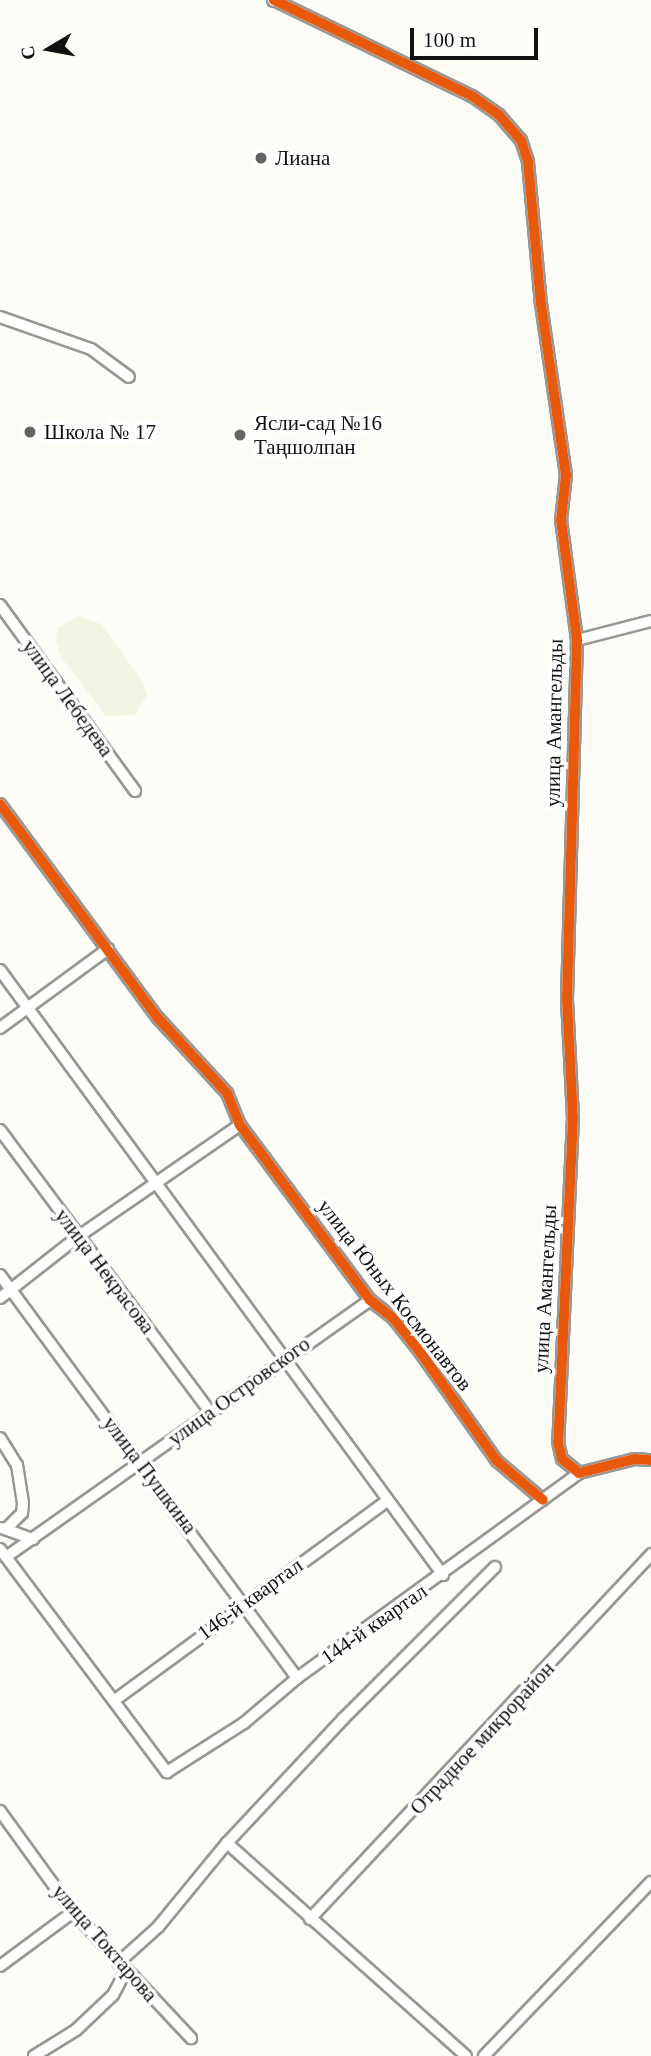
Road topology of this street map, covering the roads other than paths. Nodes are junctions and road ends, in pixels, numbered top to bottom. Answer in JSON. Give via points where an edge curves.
{"nodes":[{"id":1,"x":276,"y":0,"type":"edge"},
{"id":2,"x":0,"y":317,"type":"edge"},
{"id":3,"x":129,"y":377,"type":"dead end"},
{"id":4,"x":0,"y":606,"type":"edge"},
{"id":5,"x":651,"y":621,"type":"edge"},
{"id":6,"x":577,"y":640,"type":"junction"},
{"id":7,"x":135,"y":791,"type":"dead end"},
{"id":8,"x":0,"y":804,"type":"edge"},
{"id":9,"x":108,"y":949,"type":"junction"},
{"id":10,"x":0,"y":970,"type":"edge"},
{"id":11,"x":28,"y":1008,"type":"junction"},
{"id":12,"x":0,"y":1028,"type":"edge"},
{"id":13,"x":240,"y":1125,"type":"junction"},
{"id":14,"x":0,"y":1130,"type":"edge"},
{"id":15,"x":157,"y":1181,"type":"junction"},
{"id":16,"x":79,"y":1236,"type":"junction"},
{"id":17,"x":0,"y":1275,"type":"edge"},
{"id":18,"x":11,"y":1290,"type":"junction"},
{"id":19,"x":0,"y":1298,"type":"edge"},
{"id":20,"x":370,"y":1300,"type":"junction"},
{"id":21,"x":285,"y":1356,"type":"junction"},
{"id":22,"x":209,"y":1412,"type":"junction"},
{"id":23,"x":0,"y":1438,"type":"edge"},
{"id":24,"x":651,"y":1460,"type":"edge"},
{"id":25,"x":141,"y":1462,"type":"junction"},
{"id":26,"x":579,"y":1473,"type":"junction"},
{"id":27,"x":388,"y":1500,"type":"junction"},
{"id":28,"x":543,"y":1500,"type":"junction"},
{"id":29,"x":3,"y":1528,"type":"edge"},
{"id":30,"x":33,"y":1539,"type":"junction"},
{"id":31,"x":3,"y":1553,"type":"edge"},
{"id":32,"x":651,"y":1555,"type":"edge"},
{"id":33,"x":495,"y":1567,"type":"dead end"},
{"id":34,"x":443,"y":1575,"type":"junction"},
{"id":35,"x":244,"y":1602,"type":"junction"},
{"id":36,"x":298,"y":1678,"type":"junction"},
{"id":37,"x":115,"y":1700,"type":"junction"},
{"id":38,"x":167,"y":1772,"type":"joint"},
{"id":39,"x":0,"y":1811,"type":"edge"},
{"id":40,"x":227,"y":1843,"type":"junction"},
{"id":41,"x":651,"y":1882,"type":"edge"},
{"id":42,"x":73,"y":1912,"type":"junction"},
{"id":43,"x":310,"y":1919,"type":"junction"},
{"id":44,"x":0,"y":1966,"type":"edge"},
{"id":45,"x":122,"y":1967,"type":"junction"},
{"id":46,"x":191,"y":2038,"type":"dead end"},
{"id":47,"x":34,"y":2056,"type":"edge"},
{"id":48,"x":466,"y":2056,"type":"edge"},
{"id":49,"x":485,"y":2056,"type":"edge"}],
"edges":[{"from":1,"to":6,"type":"street","name":"улица Амангельды","via":[[472,96],[521,140],[528,162],[541,304],[566,475],[561,520]]},
{"from":2,"to":3,"type":"street","via":[[91,349]]},
{"from":4,"to":7,"type":"street","name":"улица Лебедева"},
{"from":5,"to":6,"type":"street"},
{"from":6,"to":26,"type":"street","name":"улица Амангельды","via":[[567,1000],[573,1109],[558,1443],[562,1459]]},
{"from":8,"to":9,"type":"street","name":"улица Юных Космонавтов"},
{"from":9,"to":11,"type":"street"},
{"from":9,"to":13,"type":"street","name":"улица Юных Космонавтов","via":[[158,1018],[227,1093]]},
{"from":10,"to":11,"type":"street"},
{"from":11,"to":12,"type":"street"},
{"from":11,"to":15,"type":"street"},
{"from":13,"to":15,"type":"street"},
{"from":13,"to":20,"type":"street","name":"улица Юных Космонавтов"},
{"from":14,"to":16,"type":"street","name":"улица Некрасова"},
{"from":15,"to":16,"type":"street"},
{"from":15,"to":21,"type":"street"},
{"from":16,"to":18,"type":"street"},
{"from":16,"to":22,"type":"street","name":"улица Некрасова"},
{"from":17,"to":18,"type":"street","name":"улица Пушкина"},
{"from":18,"to":19,"type":"street"},
{"from":18,"to":25,"type":"street","name":"улица Пушкина"},
{"from":20,"to":21,"type":"street","name":"улица Островского"},
{"from":20,"to":28,"type":"street","name":"улица Юных Космонавтов","via":[[393,1318],[420,1352],[497,1461]]},
{"from":21,"to":22,"type":"street","name":"улица Островского"},
{"from":21,"to":27,"type":"street"},
{"from":22,"to":25,"type":"street","name":"улица Островского"},
{"from":23,"to":29,"type":"street","via":[[17,1465],[23,1504],[22,1513]]},
{"from":24,"to":26,"type":"street","via":[[635,1459]]},
{"from":25,"to":30,"type":"street","name":"улица Островского"},
{"from":25,"to":35,"type":"street","name":"улица Пушкина"},
{"from":26,"to":28,"type":"street","name":"144-й квартал"},
{"from":27,"to":34,"type":"street"},
{"from":27,"to":35,"type":"street","name":"146-й квартал"},
{"from":28,"to":34,"type":"street","name":"144-й квартал"},
{"from":29,"to":30,"type":"street"},
{"from":30,"to":31,"type":"street","name":"улица Островского"},
{"from":31,"to":37,"type":"street","name":"улица Островского"},
{"from":32,"to":43,"type":"street","name":"Отрадное микрорайон"},
{"from":33,"to":40,"type":"street","via":[[342,1719]]},
{"from":34,"to":36,"type":"street","name":"144-й квартал"},
{"from":35,"to":36,"type":"street","name":"улица Пушкина"},
{"from":35,"to":37,"type":"street","name":"146-й квартал"},
{"from":36,"to":38,"type":"street","name":"144-й квартал","via":[[236,1730]]},
{"from":37,"to":38,"type":"street","name":"улица Островского"},
{"from":39,"to":42,"type":"street","name":"улица Токтарова"},
{"from":40,"to":43,"type":"street"},
{"from":40,"to":45,"type":"street"},
{"from":41,"to":49,"type":"street"},
{"from":42,"to":44,"type":"street"},
{"from":42,"to":45,"type":"street","name":"улица Токтарова"},
{"from":43,"to":48,"type":"street"},
{"from":45,"to":46,"type":"street","name":"улица Токтарова"},
{"from":45,"to":47,"type":"street","via":[[113,1996],[76,2031]]}]}
